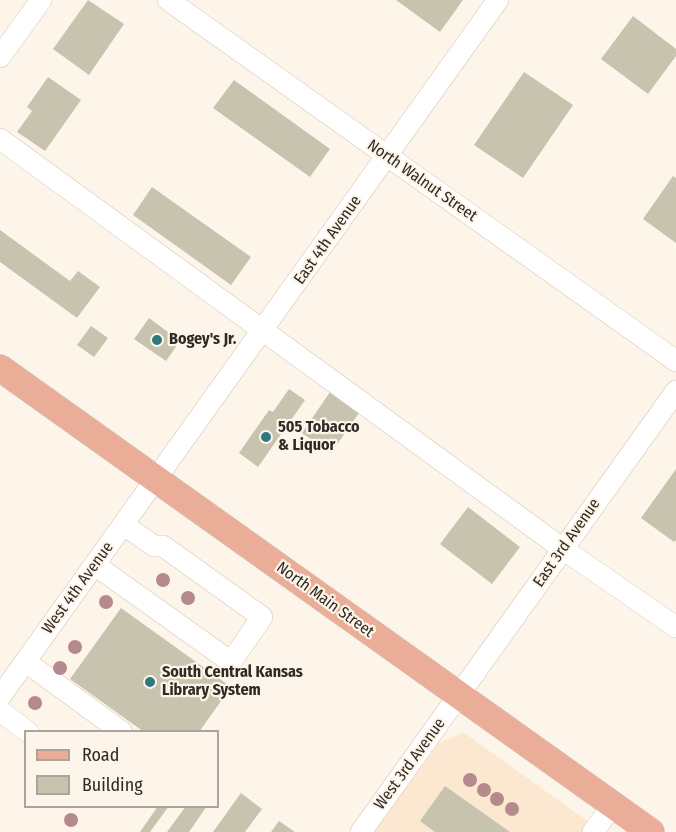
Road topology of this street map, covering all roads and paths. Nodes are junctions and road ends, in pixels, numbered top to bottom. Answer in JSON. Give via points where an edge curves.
{"nodes":[{"id":1,"x":41,"y":0,"type":"edge"},
{"id":2,"x":168,"y":0,"type":"edge"},
{"id":3,"x":498,"y":0,"type":"edge"},
{"id":4,"x":0,"y":57,"type":"edge"},
{"id":5,"x":0,"y":139,"type":"edge"},
{"id":6,"x":387,"y":156,"type":"junction"},
{"id":7,"x":263,"y":332,"type":"junction"},
{"id":8,"x":676,"y":361,"type":"edge"},
{"id":9,"x":0,"y":368,"type":"edge"},
{"id":10,"x":676,"y":391,"type":"edge"},
{"id":11,"x":156,"y":479,"type":"junction"},
{"id":12,"x":124,"y":525,"type":"junction"},
{"id":13,"x":563,"y":549,"type":"junction"},
{"id":14,"x":95,"y":565,"type":"junction"},
{"id":15,"x":676,"y":627,"type":"edge"},
{"id":16,"x":26,"y":662,"type":"junction"},
{"id":17,"x":459,"y":696,"type":"junction"},
{"id":18,"x":0,"y":697,"type":"edge"},
{"id":19,"x":0,"y":711,"type":"edge"},
{"id":20,"x":25,"y":730,"type":"edge"},
{"id":21,"x":119,"y":730,"type":"edge"},
{"id":22,"x":613,"y":805,"type":"junction"},
{"id":23,"x":361,"y":832,"type":"edge"},
{"id":24,"x":593,"y":832,"type":"edge"},
{"id":25,"x":651,"y":832,"type":"edge"}],
"edges":[{"from":1,"to":4,"type":"street"},
{"from":2,"to":6,"type":"street","name":"North Walnut Street"},
{"from":3,"to":6,"type":"street","name":"East 4th Avenue"},
{"from":5,"to":7,"type":"street"},
{"from":6,"to":7,"type":"street","name":"East 4th Avenue"},
{"from":6,"to":8,"type":"street","name":"North Walnut Street"},
{"from":7,"to":11,"type":"street","name":"East 4th Avenue"},
{"from":7,"to":13,"type":"street"},
{"from":9,"to":11,"type":"main road","name":"North Main Street"},
{"from":10,"to":13,"type":"street","name":"East 3rd Avenue"},
{"from":11,"to":12,"type":"street","name":"West 4th Avenue"},
{"from":11,"to":17,"type":"main road","name":"North Main Street"},
{"from":12,"to":14,"type":"street","name":"West 4th Avenue"},
{"from":12,"to":14,"type":"street","via":[[154,546],[163,546],[262,617],[231,662]]},
{"from":13,"to":15,"type":"street"},
{"from":13,"to":17,"type":"street","name":"East 3rd Avenue"},
{"from":14,"to":16,"type":"street","name":"West 4th Avenue"},
{"from":16,"to":18,"type":"street","name":"West 4th Avenue"},
{"from":16,"to":21,"type":"street"},
{"from":17,"to":22,"type":"main road","name":"North Main Street"},
{"from":17,"to":23,"type":"street","name":"West 3rd Avenue"},
{"from":19,"to":20,"type":"street"},
{"from":22,"to":24,"type":"street"},
{"from":22,"to":25,"type":"main road","name":"North Main Street"}]}
